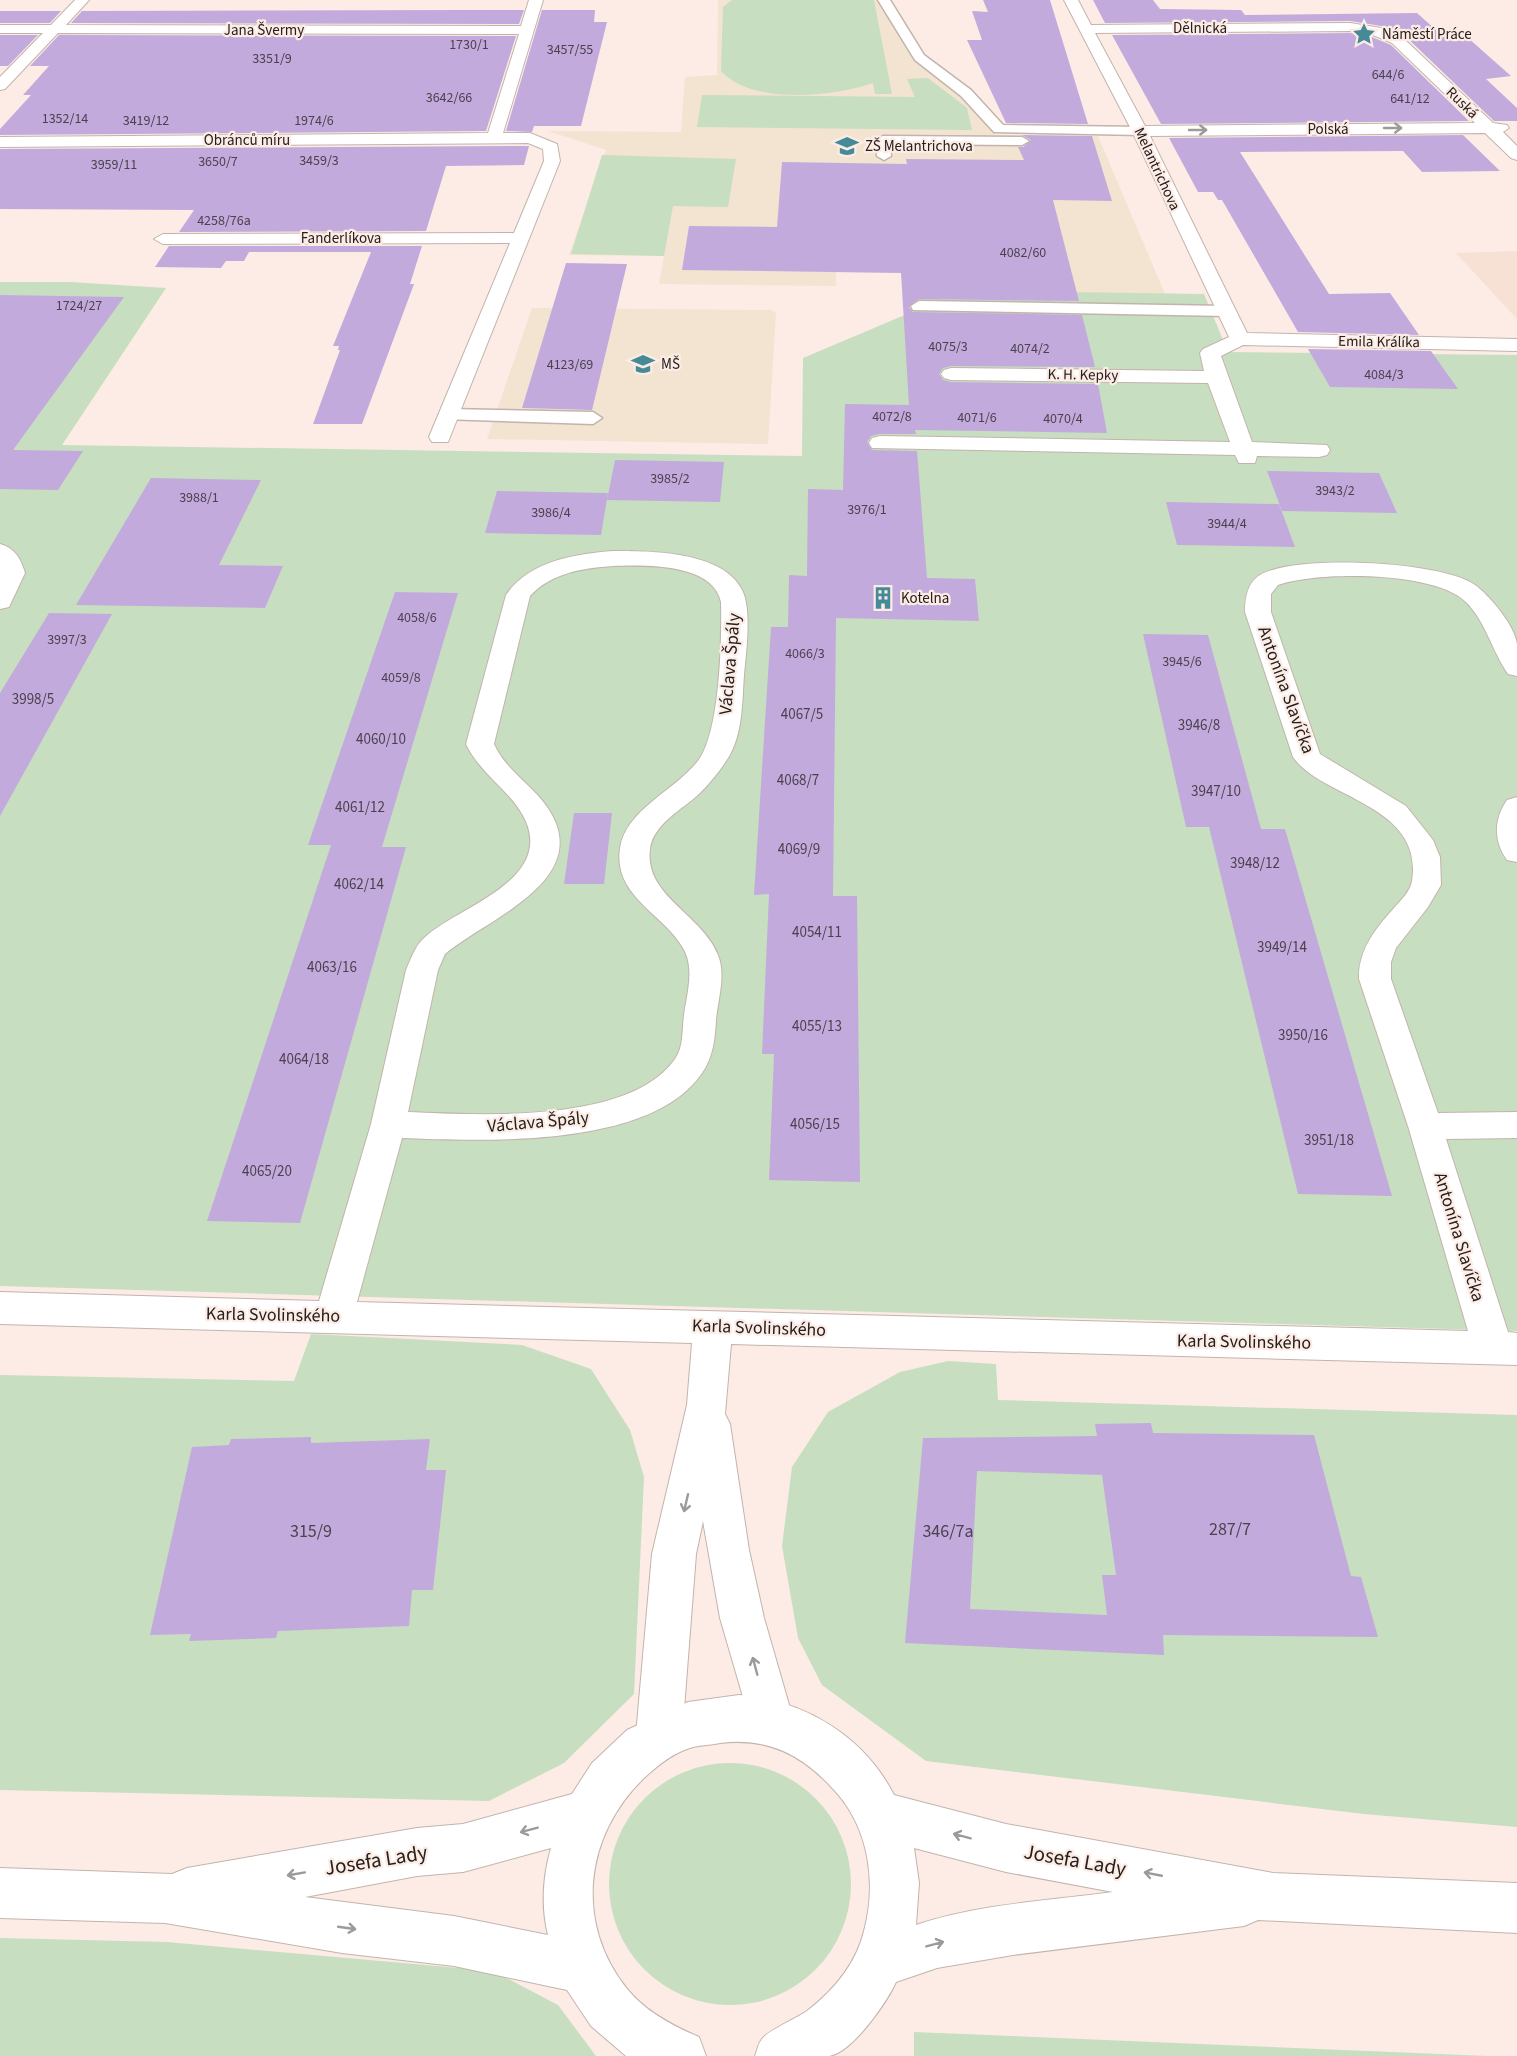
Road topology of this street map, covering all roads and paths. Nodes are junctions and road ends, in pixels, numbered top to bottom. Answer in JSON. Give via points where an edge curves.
{"nodes":[{"id":1,"x":82,"y":0,"type":"edge"},
{"id":2,"x":536,"y":0,"type":"edge"},
{"id":3,"x":884,"y":0,"type":"edge"},
{"id":4,"x":1071,"y":0,"type":"edge"},
{"id":5,"x":1086,"y":29,"type":"junction"},
{"id":6,"x":0,"y":30,"type":"edge"},
{"id":7,"x":54,"y":30,"type":"junction"},
{"id":8,"x":527,"y":30,"type":"junction"},
{"id":9,"x":1408,"y":50,"type":"joint"},
{"id":10,"x":0,"y":86,"type":"edge"},
{"id":11,"x":1489,"y":128,"type":"junction"},
{"id":12,"x":1517,"y":128,"type":"edge"},
{"id":13,"x":1142,"y":136,"type":"junction"},
{"id":14,"x":494,"y":138,"type":"junction"},
{"id":15,"x":0,"y":142,"type":"edge"},
{"id":16,"x":1517,"y":155,"type":"edge"},
{"id":17,"x":884,"y":156,"type":"dead end"},
{"id":18,"x":520,"y":238,"type":"junction"},
{"id":19,"x":163,"y":239,"type":"dead end"},
{"id":20,"x":919,"y":306,"type":"dead end"},
{"id":21,"x":1226,"y":311,"type":"junction"},
{"id":22,"x":1240,"y":339,"type":"junction"},
{"id":23,"x":1517,"y":345,"type":"edge"},
{"id":24,"x":951,"y":374,"type":"dead end"},
{"id":25,"x":1216,"y":377,"type":"junction"},
{"id":26,"x":448,"y":415,"type":"junction"},
{"id":27,"x":593,"y":418,"type":"dead end"},
{"id":28,"x":440,"y":437,"type":"dead end"},
{"id":29,"x":880,"y":443,"type":"dead end"},
{"id":30,"x":1319,"y":450,"type":"dead end"},
{"id":31,"x":1245,"y":454,"type":"junction"},
{"id":32,"x":0,"y":551,"type":"edge"},
{"id":33,"x":0,"y":602,"type":"edge"},
{"id":34,"x":1517,"y":668,"type":"edge"},
{"id":35,"x":1517,"y":806,"type":"edge"},
{"id":36,"x":1517,"y":853,"type":"edge"},
{"id":37,"x":388,"y":1124,"type":"junction"},
{"id":38,"x":1517,"y":1125,"type":"edge"},
{"id":39,"x":1425,"y":1126,"type":"junction"},
{"id":40,"x":0,"y":1308,"type":"edge"},
{"id":41,"x":334,"y":1316,"type":"junction"},
{"id":42,"x":712,"y":1327,"type":"junction"},
{"id":43,"x":1505,"y":1348,"type":"edge"},
{"id":44,"x":707,"y":1405,"type":"junction"},
{"id":45,"x":771,"y":1722,"type":"junction"},
{"id":46,"x":659,"y":1735,"type":"junction"},
{"id":47,"x":585,"y":1815,"type":"junction"},
{"id":48,"x":880,"y":1815,"type":"junction"},
{"id":49,"x":0,"y":1893,"type":"edge"},
{"id":50,"x":165,"y":1898,"type":"junction"},
{"id":51,"x":1273,"y":1898,"type":"junction"},
{"id":52,"x":1517,"y":1908,"type":"edge"},
{"id":53,"x":879,"y":1962,"type":"junction"},
{"id":54,"x":585,"y":1968,"type":"junction"},
{"id":55,"x":636,"y":2040,"type":"edge"},
{"id":56,"x":797,"y":2052,"type":"edge"},
{"id":57,"x":680,"y":2056,"type":"edge"}],
"edges":[{"from":1,"to":7,"type":"street"},
{"from":2,"to":8,"type":"street"},
{"from":3,"to":13,"type":"lane","via":[[919,57],[966,93],[999,129]]},
{"from":4,"to":5,"type":"street","name":"Melantrichova"},
{"from":5,"to":9,"type":"street","name":"Dělnická","via":[[1376,31],[1390,35]]},
{"from":5,"to":13,"type":"street","name":"Melantrichova"},
{"from":6,"to":7,"type":"street","name":"Jana Švermy"},
{"from":7,"to":8,"type":"street","name":"Jana Švermy"},
{"from":7,"to":10,"type":"street"},
{"from":8,"to":14,"type":"street"},
{"from":9,"to":11,"type":"street","name":"Ruská"},
{"from":11,"to":12,"type":"street","name":"Polská"},
{"from":13,"to":11,"type":"street","name":"Polská","one_way":true},
{"from":11,"to":16,"type":"street","name":"Ruská"},
{"from":13,"to":17,"type":"lane","via":[[884,140]]},
{"from":13,"to":21,"type":"street","name":"Melantrichova"},
{"from":14,"to":15,"type":"street","name":"Obránců míru"},
{"from":14,"to":18,"type":"street","via":[[530,138],[551,147],[552,161]]},
{"from":18,"to":19,"type":"street","name":"Fanderlíkova"},
{"from":18,"to":26,"type":"street"},
{"from":20,"to":21,"type":"lane"},
{"from":21,"to":22,"type":"street","name":"Melantrichova"},
{"from":22,"to":23,"type":"street","name":"Emila Králíka"},
{"from":22,"to":25,"type":"street","via":[[1210,353]]},
{"from":24,"to":25,"type":"street","name":"K. H. Kepky"},
{"from":25,"to":31,"type":"street"},
{"from":26,"to":27,"type":"lane"},
{"from":26,"to":28,"type":"street"},
{"from":29,"to":31,"type":"street"},
{"from":30,"to":31,"type":"street"},
{"from":32,"to":33,"type":"street","via":[[9,560],[13,573]]},
{"from":34,"to":39,"type":"street","name":"Antonína Slavíčka","via":[[1477,599],[1462,587],[1436,578],[1402,573],[1288,572],[1267,581],[1258,594],[1258,612],[1307,757],[1398,813],[1414,831],[1424,853],[1424,890],[1377,951],[1374,963],[1375,979]]},
{"from":35,"to":36,"type":"street","via":[[1509,828]]},
{"from":37,"to":37,"type":"street","name":"Václava Špály","via":[[429,953],[449,934],[521,888],[543,852],[544,833],[536,811],[485,756],[480,744],[518,595],[526,584],[541,576],[586,561],[660,561],[713,572],[727,584],[735,607],[723,736],[717,752],[690,788],[642,831],[634,851],[635,871],[641,885],[702,954],[704,985],[698,1043],[688,1067],[671,1084],[643,1101],[596,1118],[472,1127]]},
{"from":37,"to":41,"type":"street","name":"Václava Špály"},
{"from":38,"to":39,"type":"street"},
{"from":39,"to":43,"type":"street","name":"Antonína Slavíčka"},
{"from":40,"to":41,"type":"street","name":"Karla Svolinského"},
{"from":41,"to":42,"type":"street","name":"Karla Svolinského"},
{"from":42,"to":43,"type":"street","name":"Karla Svolinského"},
{"from":42,"to":44,"type":"street"},
{"from":45,"to":44,"type":"street","one_way":true,"via":[[728,1550]]},
{"from":44,"to":46,"type":"street","one_way":true,"via":[[674,1554]]},
{"from":45,"to":46,"type":"street","via":[[725,1717]]},
{"from":45,"to":48,"type":"street","via":[[815,1741],[834,1755],[867,1793]]},
{"from":46,"to":47,"type":"street","via":[[609,1777]]},
{"from":47,"to":50,"type":"street","name":"Josefa Lady","one_way":true,"via":[[463,1848],[417,1852]]},
{"from":47,"to":54,"type":"street","via":[[576,1839],[568,1890],[574,1944]]},
{"from":51,"to":48,"type":"street","name":"Josefa Lady","one_way":true,"via":[[1006,1848]]},
{"from":48,"to":53,"type":"street","via":[[896,1888]]},
{"from":49,"to":50,"type":"street","name":"Josefa Lady"},
{"from":50,"to":54,"type":"street","name":"Josefa Lady","one_way":true,"via":[[342,1928],[454,1941]]},
{"from":51,"to":52,"type":"street","name":"Josefa Lady"},
{"from":53,"to":51,"type":"street","name":"Josefa Lady","one_way":true,"via":[[937,1943],[1013,1930]]},
{"from":53,"to":56,"type":"street","via":[[850,2009]]},
{"from":54,"to":55,"type":"street","via":[[608,2007]]},
{"from":55,"to":57,"type":"street"}]}
